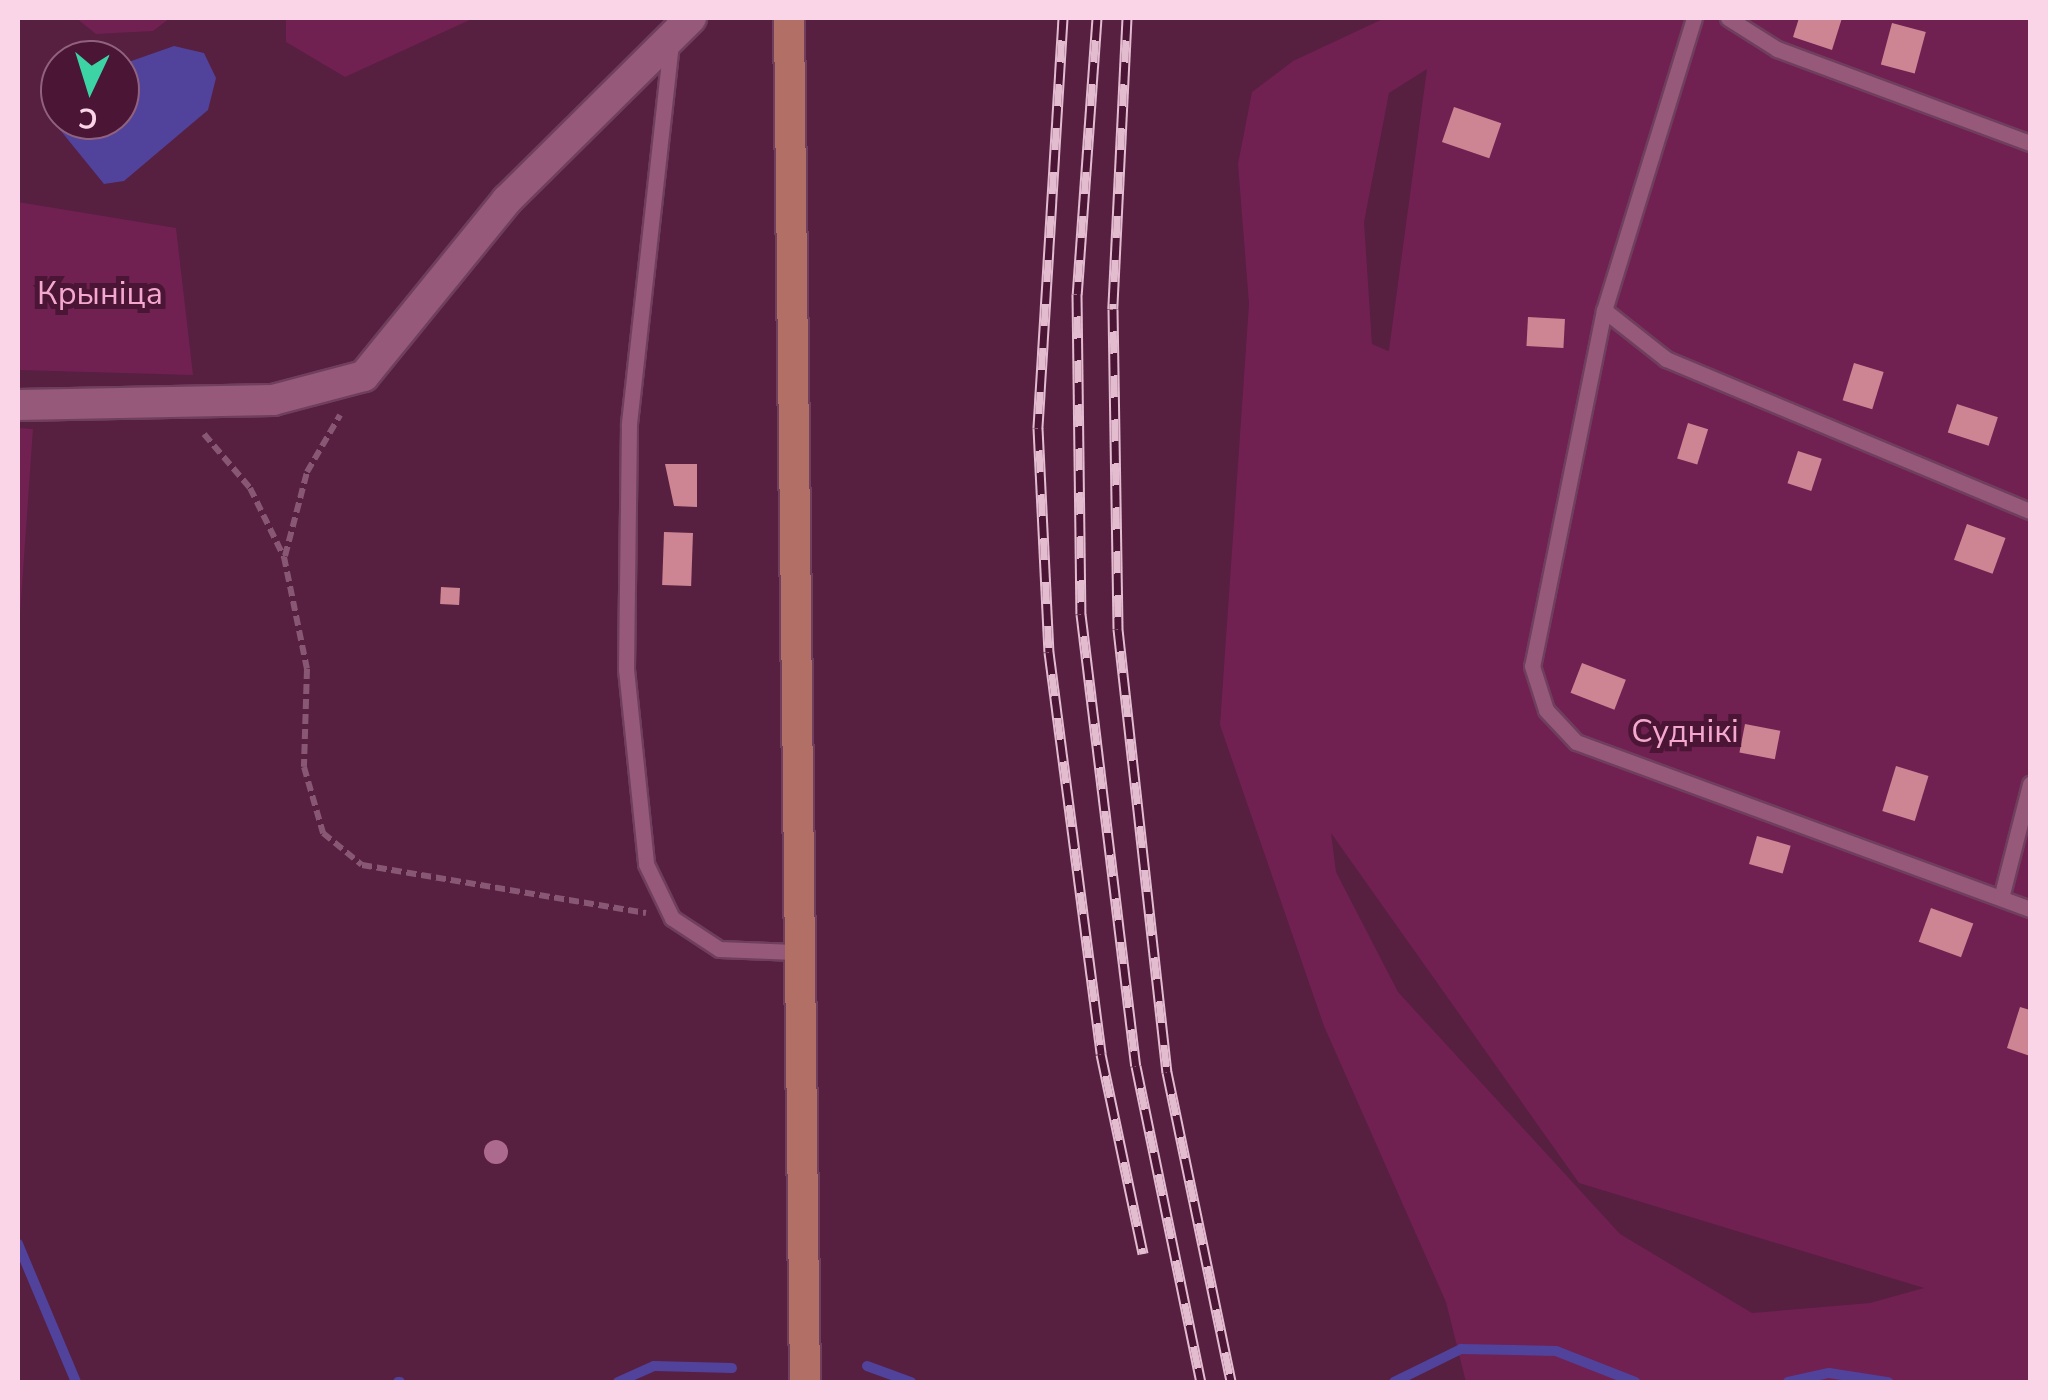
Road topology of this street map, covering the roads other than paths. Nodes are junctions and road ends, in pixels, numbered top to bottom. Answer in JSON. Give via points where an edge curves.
{"nodes":[{"id":1,"x":789,"y":18,"type":"edge"},
{"id":2,"x":1694,"y":18,"type":"edge"},
{"id":3,"x":1728,"y":18,"type":"edge"},
{"id":4,"x":682,"y":26,"type":"edge"},
{"id":5,"x":2030,"y":143,"type":"edge"},
{"id":6,"x":1604,"y":310,"type":"junction"},
{"id":7,"x":18,"y":406,"type":"edge"},
{"id":8,"x":2030,"y":510,"type":"edge"},
{"id":9,"x":2030,"y":784,"type":"edge"},
{"id":10,"x":2000,"y":898,"type":"junction"},
{"id":11,"x":2030,"y":909,"type":"edge"},
{"id":12,"x":794,"y":952,"type":"junction"},
{"id":13,"x":804,"y":1382,"type":"edge"}],
"edges":[{"from":1,"to":12,"type":"main road"},
{"from":2,"to":6,"type":"lane"},
{"from":3,"to":5,"type":"lane","via":[[1778,49]]},
{"from":4,"to":7,"type":"street","via":[[507,200],[364,376],[273,400]]},
{"from":4,"to":12,"type":"lane","via":[[629,424],[626,669],[646,864],[672,918],[719,949]]},
{"from":6,"to":8,"type":"lane","via":[[1666,359]]},
{"from":6,"to":10,"type":"lane","via":[[1532,666],[1546,710],[1576,742]]},
{"from":9,"to":10,"type":"lane"},
{"from":10,"to":11,"type":"lane"},
{"from":12,"to":13,"type":"main road"}]}
